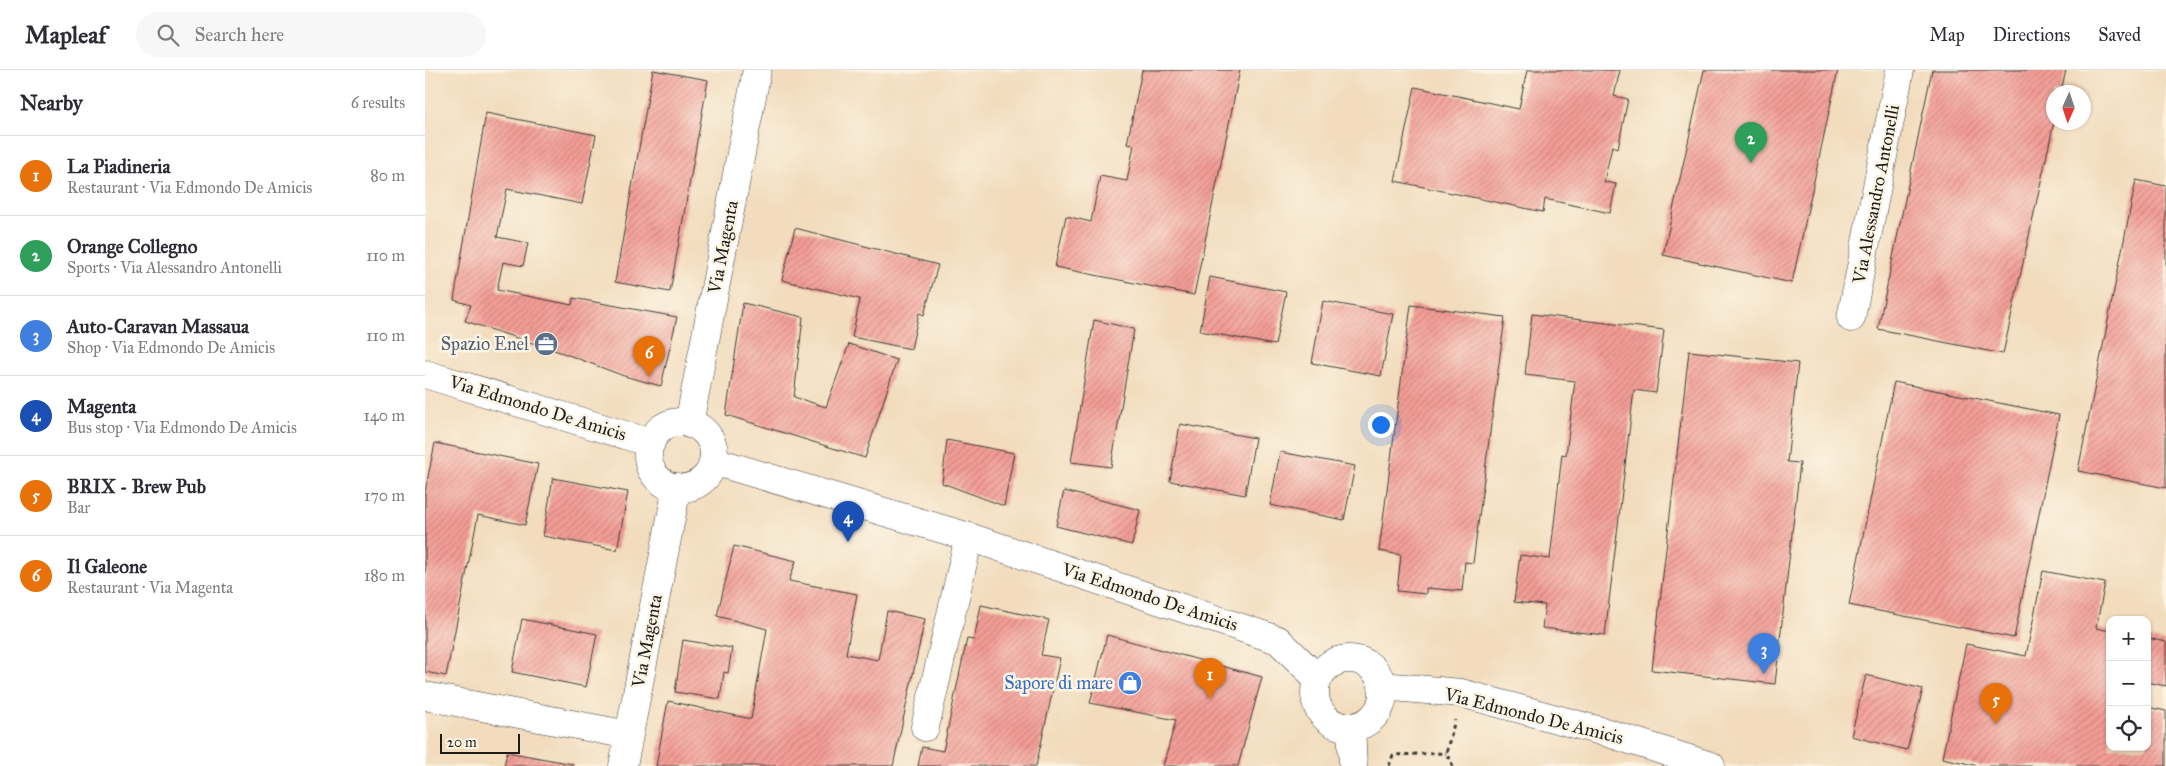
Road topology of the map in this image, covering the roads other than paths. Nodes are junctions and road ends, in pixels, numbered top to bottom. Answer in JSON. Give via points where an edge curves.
{"nodes":[{"id":1,"x":757,"y":70,"type":"edge"},
{"id":2,"x":1900,"y":70,"type":"edge"},
{"id":3,"x":1851,"y":318,"type":"dead end"},
{"id":4,"x":425,"y":374,"type":"edge"},
{"id":5,"x":689,"y":424,"type":"junction"},
{"id":6,"x":651,"y":443,"type":"junction"},
{"id":7,"x":713,"y":462,"type":"junction"},
{"id":8,"x":677,"y":487,"type":"junction"},
{"id":9,"x":969,"y":537,"type":"junction"},
{"id":10,"x":1318,"y":679,"type":"junction"},
{"id":11,"x":1382,"y":686,"type":"junction"},
{"id":12,"x":425,"y":696,"type":"edge"},
{"id":13,"x":925,"y":727,"type":"dead end"},
{"id":14,"x":1351,"y":727,"type":"junction"},
{"id":15,"x":629,"y":735,"type":"junction"},
{"id":16,"x":623,"y":766,"type":"edge"},
{"id":17,"x":1353,"y":766,"type":"edge"},
{"id":18,"x":1711,"y":766,"type":"edge"}],
"edges":[{"from":1,"to":5,"type":"street","name":"Via Magenta"},
{"from":2,"to":3,"type":"street","name":"Via Alessandro Antonelli"},
{"from":4,"to":6,"type":"street","name":"Via Edmondo De Amicis"},
{"from":5,"to":6,"type":"street","via":[[673,423],[655,435]]},
{"from":5,"to":7,"type":"street","via":[[710,439],[714,450]]},
{"from":6,"to":8,"type":"street","via":[[648,455],[653,471],[664,483]]},
{"from":7,"to":8,"type":"street","via":[[704,479],[695,485]]},
{"from":7,"to":9,"type":"street","name":"Via Edmondo De Amicis"},
{"from":8,"to":15,"type":"street","name":"Via Magenta"},
{"from":9,"to":10,"type":"street","name":"Via Edmondo De Amicis","via":[[1278,640]]},
{"from":9,"to":13,"type":"street"},
{"from":10,"to":11,"type":"street","via":[[1330,665],[1348,659],[1357,660],[1373,670]]},
{"from":10,"to":14,"type":"street","via":[[1315,698],[1324,716],[1332,723]]},
{"from":11,"to":14,"type":"street","via":[[1377,714],[1369,721]]},
{"from":11,"to":18,"type":"street","name":"Via Edmondo De Amicis","via":[[1461,693],[1607,733]]},
{"from":12,"to":15,"type":"street"},
{"from":14,"to":17,"type":"street"},
{"from":15,"to":16,"type":"street","name":"Via Magenta"}]}
